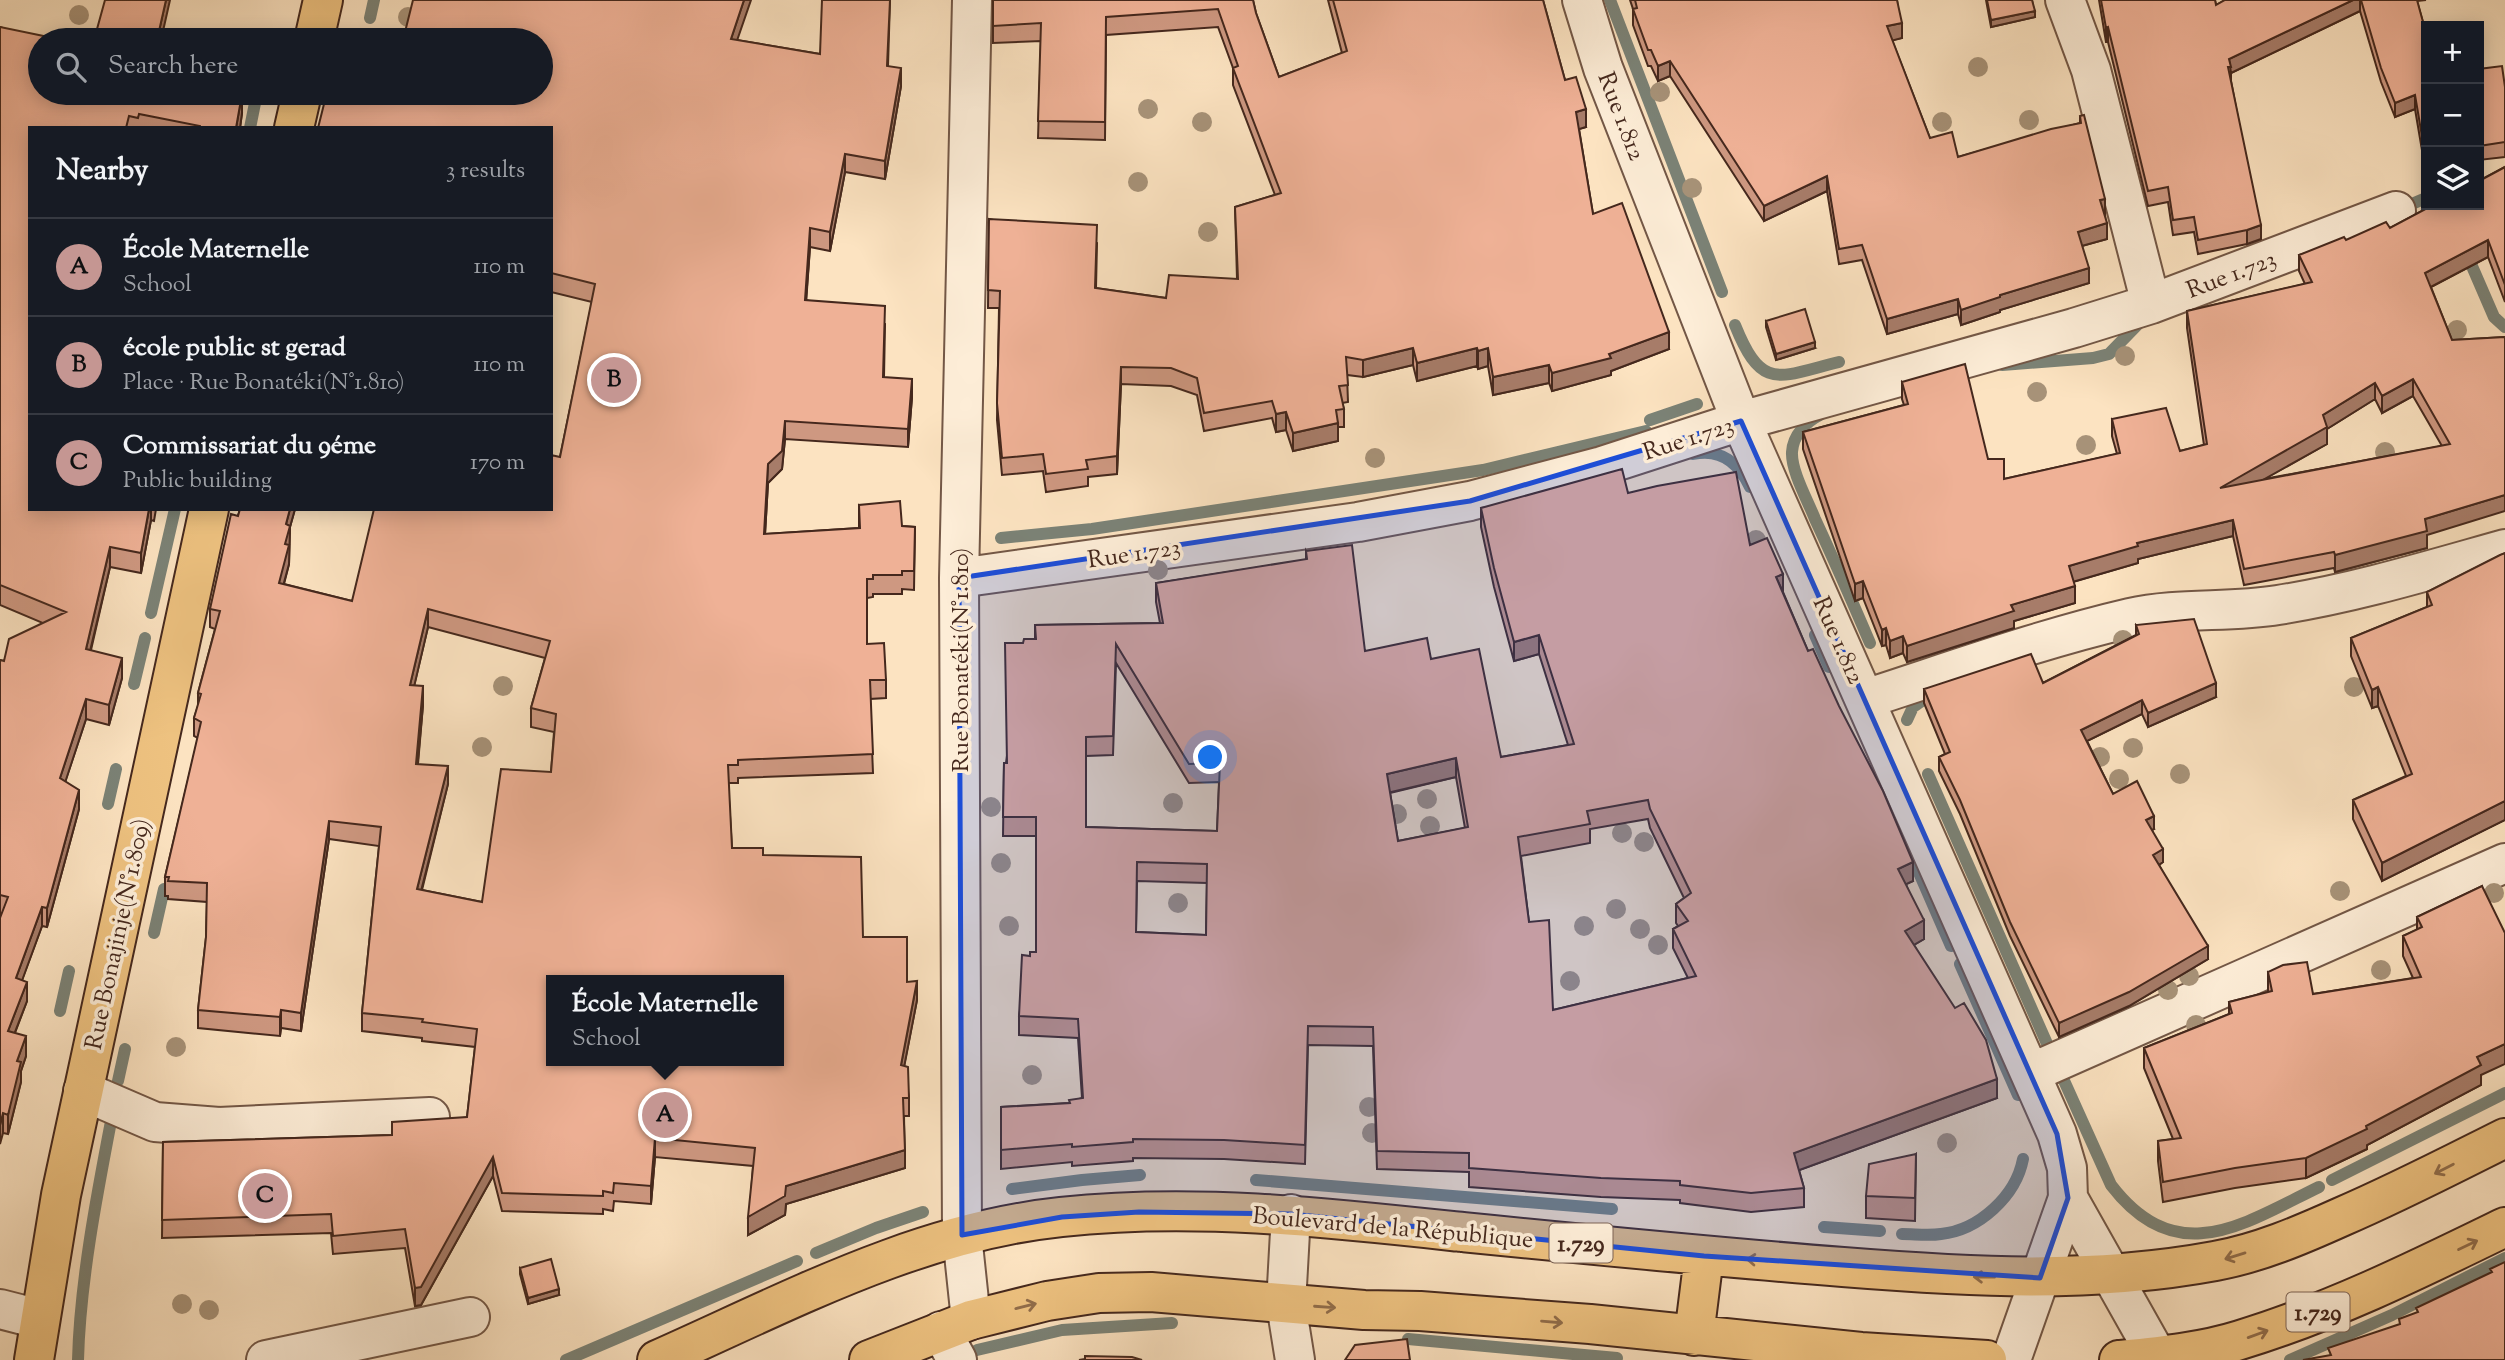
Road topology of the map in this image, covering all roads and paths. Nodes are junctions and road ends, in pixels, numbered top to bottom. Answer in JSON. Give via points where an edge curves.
{"nodes":[{"id":1,"x":323,"y":0,"type":"edge"},
{"id":2,"x":972,"y":0,"type":"edge"},
{"id":3,"x":1582,"y":0,"type":"edge"},
{"id":4,"x":2065,"y":0,"type":"edge"},
{"id":5,"x":317,"y":28,"type":"edge"},
{"id":6,"x":299,"y":105,"type":"edge"},
{"id":7,"x":294,"y":126,"type":"edge"},
{"id":8,"x":2396,"y":211,"type":"dead end"},
{"id":9,"x":2151,"y":304,"type":"junction"},
{"id":10,"x":1741,"y":421,"type":"junction"},
{"id":11,"x":209,"y":511,"type":"edge"},
{"id":12,"x":2505,"y":549,"type":"edge"},
{"id":13,"x":959,"y":578,"type":"junction"},
{"id":14,"x":1865,"y":699,"type":"junction"},
{"id":15,"x":2505,"y":863,"type":"edge"},
{"id":16,"x":2031,"y":1073,"type":"junction"},
{"id":17,"x":83,"y":1091,"type":"junction"},
{"id":18,"x":430,"y":1117,"type":"edge"},
{"id":19,"x":2505,"y":1138,"type":"edge"},
{"id":20,"x":2068,"y":1198,"type":"junction"},
{"id":21,"x":1291,"y":1214,"type":"junction"},
{"id":22,"x":2505,"y":1227,"type":"edge"},
{"id":23,"x":962,"y":1235,"type":"junction"},
{"id":24,"x":1704,"y":1256,"type":"junction"},
{"id":25,"x":2113,"y":1275,"type":"junction"},
{"id":26,"x":2040,"y":1278,"type":"junction"},
{"id":27,"x":1286,"y":1304,"type":"junction"},
{"id":28,"x":0,"y":1309,"type":"edge"},
{"id":29,"x":470,"y":1317,"type":"dead end"},
{"id":30,"x":39,"y":1320,"type":"junction"},
{"id":31,"x":1695,"y":1336,"type":"junction"},
{"id":32,"x":956,"y":1337,"type":"edge"},
{"id":33,"x":2159,"y":1358,"type":"edge"},
{"id":34,"x":34,"y":1360,"type":"edge"},
{"id":35,"x":266,"y":1360,"type":"edge"},
{"id":36,"x":657,"y":1360,"type":"edge"},
{"id":37,"x":869,"y":1360,"type":"edge"},
{"id":38,"x":1294,"y":1360,"type":"edge"},
{"id":39,"x":1987,"y":1360,"type":"edge"},
{"id":40,"x":2011,"y":1360,"type":"edge"},
{"id":41,"x":2119,"y":1360,"type":"edge"}],
"edges":[{"from":1,"to":5,"type":"main road"},
{"from":2,"to":13,"type":"street","name":"Rue Bonatéki(N°1.810)"},
{"from":3,"to":10,"type":"street","name":"Rue 1.812","via":[[1603,68]]},
{"from":4,"to":9,"type":"street","via":[[2091,70]]},
{"from":6,"to":7,"type":"main road"},
{"from":8,"to":9,"type":"street","name":"Rue 1.723"},
{"from":9,"to":10,"type":"street","name":"Rue 1.723"},
{"from":10,"to":13,"type":"street","name":"Rue 1.723","via":[[1602,466],[1471,501],[1358,522]]},
{"from":10,"to":14,"type":"street","name":"Rue 1.812"},
{"from":11,"to":17,"type":"main road","name":"Rue Bonajinje(N°1.809)"},
{"from":12,"to":14,"type":"street","via":[[2362,590],[2274,606],[2132,618],[2033,644]]},
{"from":13,"to":23,"type":"street","name":"Rue Bonatéki(N°1.810)"},
{"from":14,"to":16,"type":"street","name":"Rue 1.812"},
{"from":15,"to":16,"type":"street"},
{"from":16,"to":20,"type":"street","name":"Rue 1.812","via":[[2057,1134],[2067,1168]]},
{"from":17,"to":18,"type":"street","via":[[155,1122],[219,1127]]},
{"from":17,"to":30,"type":"main road","name":"Rue Bonajinje(N°1.809)"},
{"from":19,"to":25,"type":"main road","name":"Boulevard de la République","number":"1.729","one_way":true,"via":[[2297,1237],[2219,1261]]},
{"from":20,"to":25,"type":"street"},
{"from":20,"to":26,"type":"street","name":"Rue 1.812"},
{"from":21,"to":23,"type":"main road","name":"Boulevard de la République","number":"1.729","via":[[1101,1214],[1004,1225]]},
{"from":21,"to":24,"type":"main road","name":"Boulevard de la République","number":"1.729"},
{"from":21,"to":27,"type":"street"},
{"from":33,"to":22,"type":"main road","number":"1.729","one_way":true,"via":[[2238,1340],[2336,1306]]},
{"from":23,"to":32,"type":"street","name":"Rue Bonatéki(N°1.810)"},
{"from":23,"to":36,"type":"main road","name":"Boulevard de la République","number":"1.729","via":[[875,1264]]},
{"from":26,"to":24,"type":"main road","name":"Boulevard de la République","number":"1.729","one_way":true},
{"from":24,"to":31,"type":"main road"},
{"from":25,"to":26,"type":"main road","name":"Boulevard de la République","number":"1.729"},
{"from":25,"to":33,"type":"street"},
{"from":26,"to":40,"type":"street","name":"Rue 1.812"},
{"from":27,"to":31,"type":"main road","one_way":true,"via":[[1590,1324]]},
{"from":32,"to":27,"type":"main road","one_way":true,"via":[[1047,1301],[1099,1293],[1151,1292]]},
{"from":27,"to":38,"type":"street"},
{"from":28,"to":30,"type":"street"},
{"from":29,"to":35,"type":"street"},
{"from":30,"to":34,"type":"main road","name":"Rue Bonajinje(N°1.809)"},
{"from":31,"to":39,"type":"main road"},
{"from":32,"to":37,"type":"main road"},
{"from":33,"to":41,"type":"main road","number":"1.729"}]}
